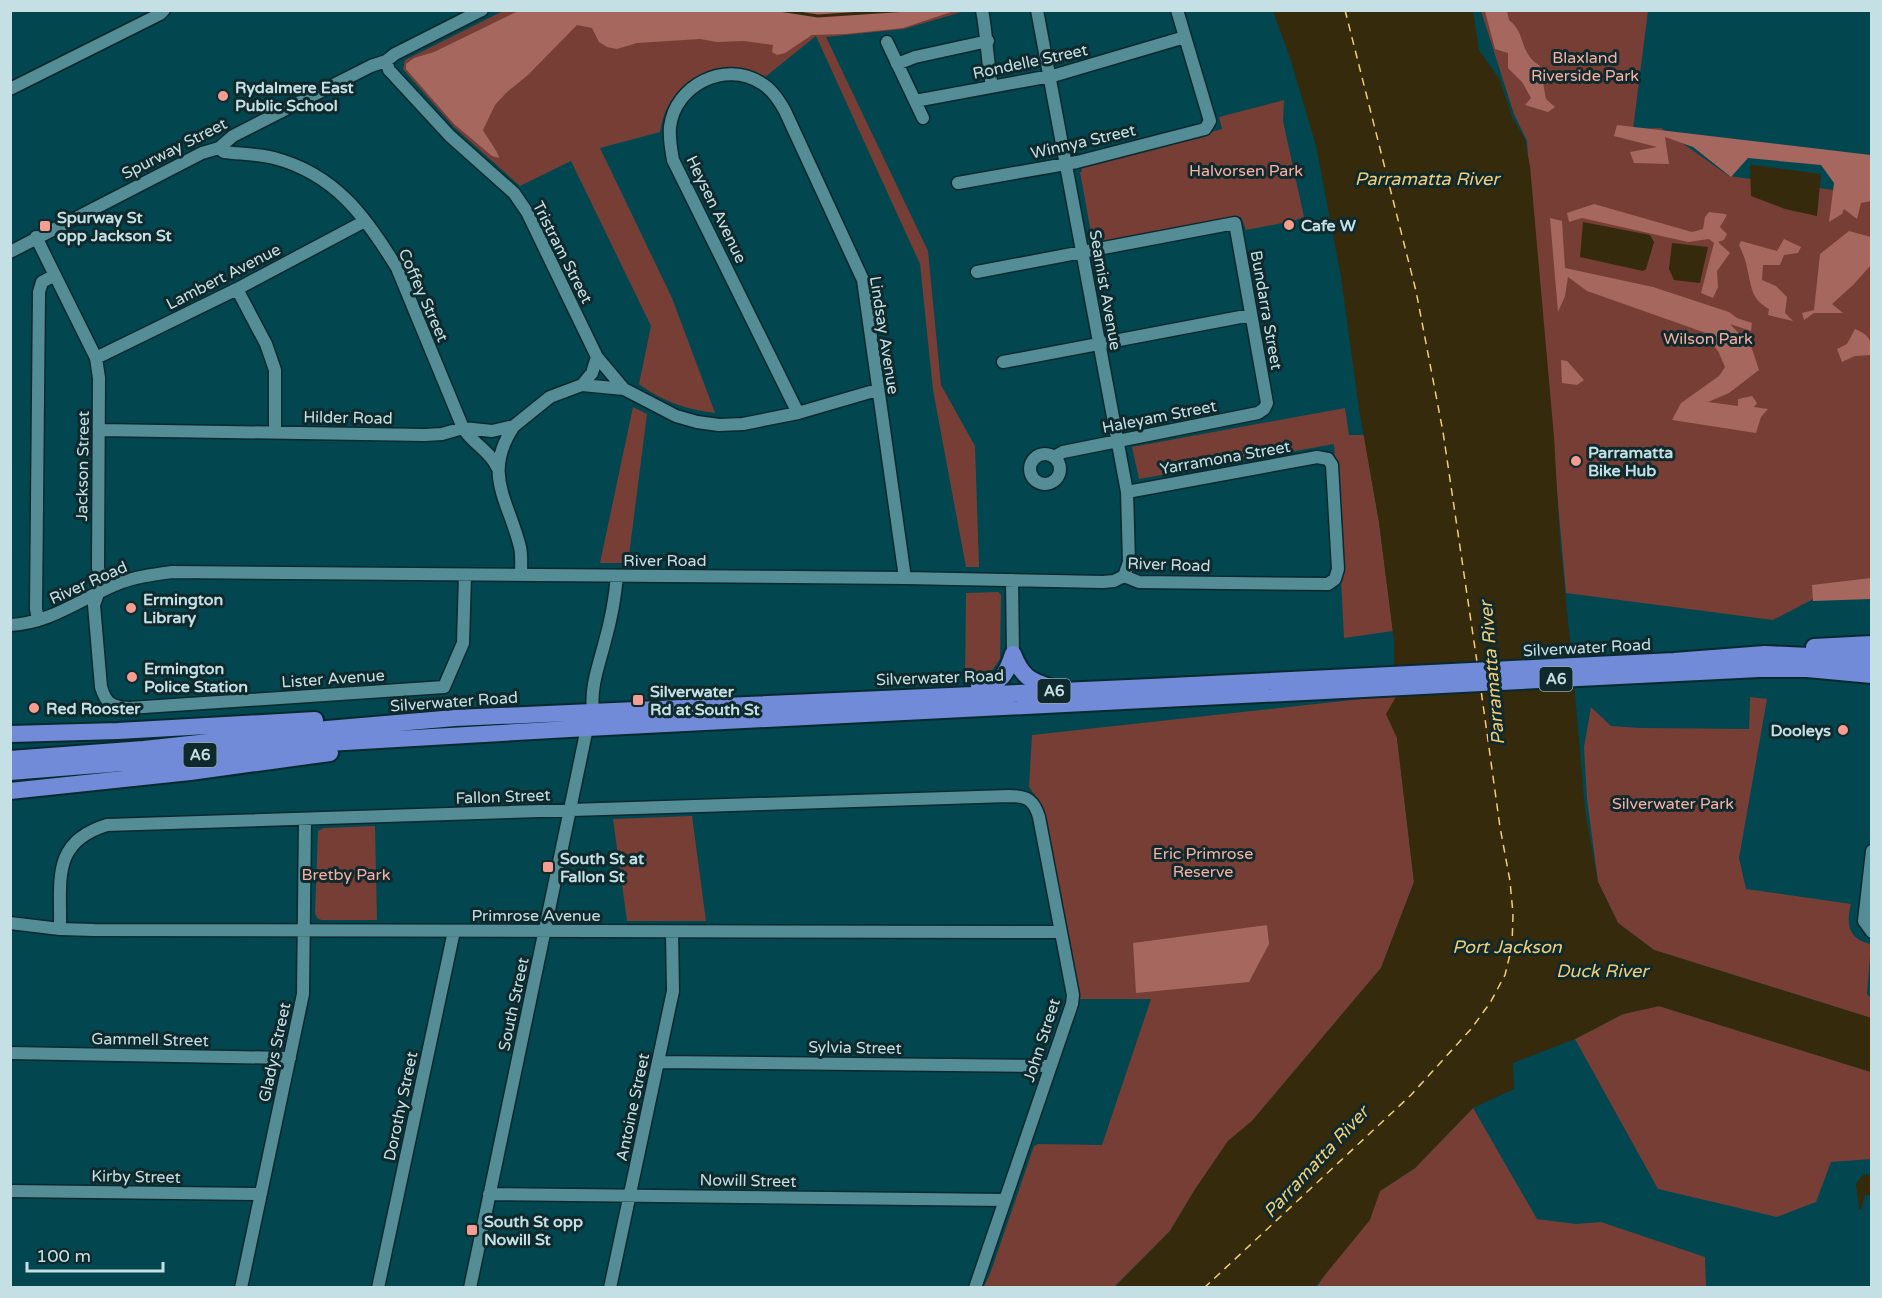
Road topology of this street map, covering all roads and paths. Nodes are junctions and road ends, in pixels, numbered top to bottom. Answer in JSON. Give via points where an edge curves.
{"nodes":[{"id":1,"x":164,"y":10,"type":"edge"},
{"id":2,"x":482,"y":10,"type":"edge"},
{"id":3,"x":982,"y":10,"type":"edge"},
{"id":4,"x":1037,"y":10,"type":"edge"},
{"id":5,"x":1177,"y":10,"type":"edge"},
{"id":6,"x":1185,"y":37,"type":"junction"},
{"id":7,"x":988,"y":41,"type":"junction"},
{"id":8,"x":886,"y":42,"type":"dead end"},
{"id":9,"x":386,"y":61,"type":"junction"},
{"id":10,"x":897,"y":64,"type":"junction"},
{"id":11,"x":1049,"y":76,"type":"junction"},
{"id":12,"x":762,"y":83,"type":"joint"},
{"id":13,"x":992,"y":86,"type":"junction"},
{"id":14,"x":10,"y":89,"type":"edge"},
{"id":15,"x":915,"y":101,"type":"junction"},
{"id":16,"x":923,"y":118,"type":"dead end"},
{"id":17,"x":219,"y":148,"type":"junction"},
{"id":18,"x":1066,"y":164,"type":"junction"},
{"id":19,"x":958,"y":183,"type":"dead end"},
{"id":20,"x":365,"y":221,"type":"junction"},
{"id":21,"x":36,"y":237,"type":"junction"},
{"id":22,"x":10,"y":252,"type":"edge"},
{"id":23,"x":1083,"y":252,"type":"junction"},
{"id":24,"x":977,"y":272,"type":"dead end"},
{"id":25,"x":55,"y":275,"type":"junction"},
{"id":26,"x":237,"y":289,"type":"junction"},
{"id":27,"x":1251,"y":315,"type":"junction"},
{"id":28,"x":1099,"y":344,"type":"junction"},
{"id":29,"x":597,"y":357,"type":"junction"},
{"id":30,"x":96,"y":358,"type":"junction"},
{"id":31,"x":1003,"y":362,"type":"dead end"},
{"id":32,"x":582,"y":385,"type":"junction"},
{"id":33,"x":624,"y":389,"type":"junction"},
{"id":34,"x":877,"y":390,"type":"junction"},
{"id":35,"x":1267,"y":403,"type":"joint"},
{"id":36,"x":798,"y":413,"type":"junction"},
{"id":37,"x":514,"y":426,"type":"junction"},
{"id":38,"x":463,"y":428,"type":"junction"},
{"id":39,"x":100,"y":430,"type":"junction"},
{"id":40,"x":275,"y":433,"type":"junction"},
{"id":41,"x":1117,"y":440,"type":"junction"},
{"id":42,"x":1054,"y":456,"type":"dead end"},
{"id":43,"x":497,"y":467,"type":"junction"},
{"id":44,"x":1127,"y":492,"type":"junction"},
{"id":45,"x":465,"y":575,"type":"junction"},
{"id":46,"x":521,"y":575,"type":"junction"},
{"id":47,"x":617,"y":576,"type":"junction"},
{"id":48,"x":1124,"y":576,"type":"junction"},
{"id":49,"x":905,"y":578,"type":"junction"},
{"id":50,"x":1012,"y":580,"type":"junction"},
{"id":51,"x":1328,"y":584,"type":"joint"},
{"id":52,"x":98,"y":594,"type":"junction"},
{"id":53,"x":38,"y":620,"type":"junction"},
{"id":54,"x":10,"y":626,"type":"edge"},
{"id":55,"x":1872,"y":644,"type":"edge"},
{"id":56,"x":1013,"y":654,"type":"junction"},
{"id":57,"x":1872,"y":659,"type":"edge"},
{"id":58,"x":1762,"y":662,"type":"junction"},
{"id":59,"x":1872,"y":675,"type":"edge"},
{"id":60,"x":1352,"y":682,"type":"junction"},
{"id":61,"x":1063,"y":691,"type":"junction"},
{"id":62,"x":894,"y":697,"type":"junction"},
{"id":63,"x":109,"y":704,"type":"joint"},
{"id":64,"x":593,"y":711,"type":"junction"},
{"id":65,"x":436,"y":719,"type":"junction"},
{"id":66,"x":587,"y":728,"type":"junction"},
{"id":67,"x":10,"y":734,"type":"edge"},
{"id":68,"x":390,"y":740,"type":"junction"},
{"id":69,"x":10,"y":759,"type":"edge"},
{"id":70,"x":10,"y":772,"type":"edge"},
{"id":71,"x":10,"y":791,"type":"edge"},
{"id":72,"x":1028,"y":798,"type":"joint"},
{"id":73,"x":570,"y":810,"type":"junction"},
{"id":74,"x":305,"y":820,"type":"junction"},
{"id":75,"x":1872,"y":851,"type":"edge"},
{"id":76,"x":10,"y":923,"type":"edge"},
{"id":77,"x":60,"y":928,"type":"junction"},
{"id":78,"x":1869,"y":929,"type":"edge"},
{"id":79,"x":304,"y":931,"type":"junction"},
{"id":80,"x":454,"y":931,"type":"junction"},
{"id":81,"x":545,"y":931,"type":"junction"},
{"id":82,"x":672,"y":932,"type":"junction"},
{"id":83,"x":1061,"y":932,"type":"junction"},
{"id":84,"x":10,"y":1053,"type":"edge"},
{"id":85,"x":290,"y":1058,"type":"junction"},
{"id":86,"x":658,"y":1062,"type":"junction"},
{"id":87,"x":1051,"y":1066,"type":"junction"},
{"id":88,"x":10,"y":1191,"type":"edge"},
{"id":89,"x":261,"y":1194,"type":"junction"},
{"id":90,"x":489,"y":1194,"type":"junction"},
{"id":91,"x":630,"y":1196,"type":"junction"},
{"id":92,"x":1005,"y":1200,"type":"junction"},
{"id":93,"x":241,"y":1287,"type":"edge"},
{"id":94,"x":378,"y":1287,"type":"edge"},
{"id":95,"x":470,"y":1287,"type":"edge"},
{"id":96,"x":610,"y":1287,"type":"edge"},
{"id":97,"x":975,"y":1287,"type":"edge"}],
"edges":[{"from":1,"to":14,"type":"street"},
{"from":2,"to":9,"type":"street","name":"Spurway Street"},
{"from":3,"to":7,"type":"street"},
{"from":4,"to":11,"type":"street","name":"Seamist Avenue"},
{"from":5,"to":6,"type":"street"},
{"from":6,"to":11,"type":"street","name":"Rondelle Street"},
{"from":6,"to":18,"type":"street","name":"Winnya Street","via":[[1209,121],[1205,129]]},
{"from":7,"to":10,"type":"street"},
{"from":7,"to":13,"type":"street"},
{"from":8,"to":10,"type":"street"},
{"from":9,"to":17,"type":"street","name":"Spurway Street","via":[[233,136]]},
{"from":9,"to":29,"type":"street","name":"Tristram Street","via":[[389,70],[432,118],[514,194],[527,212]]},
{"from":10,"to":15,"type":"street"},
{"from":11,"to":13,"type":"street","name":"Rondelle Street"},
{"from":11,"to":18,"type":"street","name":"Seamist Avenue"},
{"from":12,"to":34,"type":"street","name":"Lindsay Avenue","via":[[785,111],[862,280]]},
{"from":12,"to":36,"type":"street","name":"Heysen Avenue","via":[[726,74],[693,86],[676,107],[669,141],[674,159]]},
{"from":13,"to":15,"type":"street","name":"Rondelle Street"},
{"from":15,"to":16,"type":"street"},
{"from":17,"to":20,"type":"street","name":"Coffey Street","via":[[299,166],[325,180]]},
{"from":17,"to":21,"type":"street","name":"Spurway Street"},
{"from":18,"to":19,"type":"street","name":"Winnya Street"},
{"from":18,"to":23,"type":"street","name":"Seamist Avenue"},
{"from":20,"to":26,"type":"street","name":"Lambert Avenue"},
{"from":20,"to":38,"type":"street","name":"Coffey Street","via":[[397,268]]},
{"from":21,"to":22,"type":"street","name":"Spurway Street"},
{"from":21,"to":25,"type":"street","name":"Jackson Street"},
{"from":23,"to":24,"type":"street"},
{"from":23,"to":27,"type":"street","name":"Bundarra Street","via":[[1235,223]]},
{"from":23,"to":28,"type":"street","name":"Seamist Avenue"},
{"from":25,"to":30,"type":"street","name":"Jackson Street"},
{"from":25,"to":53,"type":"street","via":[[42,282],[39,292]]},
{"from":26,"to":30,"type":"street","name":"Lambert Avenue"},
{"from":26,"to":40,"type":"street","via":[[275,370]]},
{"from":27,"to":28,"type":"street"},
{"from":27,"to":35,"type":"street","name":"Bundarra Street"},
{"from":28,"to":31,"type":"street"},
{"from":28,"to":41,"type":"street","name":"Seamist Avenue"},
{"from":29,"to":32,"type":"street","via":[[592,373]]},
{"from":29,"to":33,"type":"street","name":"Tristram Street"},
{"from":30,"to":39,"type":"street","name":"Jackson Street"},
{"from":32,"to":33,"type":"street"},
{"from":32,"to":37,"type":"street","via":[[550,397]]},
{"from":33,"to":36,"type":"street","via":[[658,408],[697,422],[743,424]]},
{"from":34,"to":36,"type":"street"},
{"from":34,"to":49,"type":"street","name":"Lindsay Avenue"},
{"from":35,"to":41,"type":"street","name":"Haleyam Street","via":[[1258,413]]},
{"from":37,"to":38,"type":"street","name":"Hilder Road","via":[[492,431]]},
{"from":37,"to":43,"type":"street"},
{"from":38,"to":40,"type":"street","name":"Hilder Road","via":[[425,435]]},
{"from":38,"to":43,"type":"street","name":"Coffey Street"},
{"from":39,"to":40,"type":"street","name":"Hilder Road"},
{"from":39,"to":52,"type":"street","name":"Jackson Street","via":[[98,568],[102,582]]},
{"from":41,"to":42,"type":"street","name":"Haleyam Street"},
{"from":41,"to":44,"type":"street","name":"Seamist Avenue"},
{"from":43,"to":46,"type":"street","via":[[503,501],[521,548]]},
{"from":44,"to":48,"type":"street","name":"Seamist Avenue","via":[[1129,562]]},
{"from":44,"to":51,"type":"street","name":"Yarramona Street","via":[[1317,457],[1328,459],[1332,465],[1338,569],[1335,579]]},
{"from":45,"to":46,"type":"street","name":"River Road"},
{"from":45,"to":52,"type":"street","name":"River Road","via":[[172,572],[121,582]]},
{"from":45,"to":63,"type":"street","name":"Lister Avenue","via":[[463,643],[444,687],[129,708]]},
{"from":46,"to":47,"type":"street","name":"River Road"},
{"from":47,"to":49,"type":"street","name":"River Road"},
{"from":47,"to":64,"type":"street","via":[[614,606],[595,673]]},
{"from":48,"to":50,"type":"street","name":"River Road","via":[[1109,582]]},
{"from":48,"to":51,"type":"street","name":"River Road","via":[[1139,582]]},
{"from":49,"to":50,"type":"street","name":"River Road"},
{"from":50,"to":56,"type":"street"},
{"from":52,"to":53,"type":"street","name":"River Road"},
{"from":52,"to":63,"type":"street","name":"Jackson Street","via":[[94,605],[102,687]]},
{"from":53,"to":54,"type":"street","name":"River Road"},
{"from":55,"to":58,"type":"highway","via":[[1830,645]]},
{"from":56,"to":61,"type":"highway","via":[[1018,668],[1030,679]]},
{"from":56,"to":62,"type":"highway","via":[[1005,676],[991,685],[903,691]]},
{"from":57,"to":58,"type":"highway","name":"Silverwater Road","number":"A6"},
{"from":58,"to":59,"type":"highway","name":"Silverwater Road","number":"A6"},
{"from":58,"to":60,"type":"highway","name":"Silverwater Road","number":"A6"},
{"from":60,"to":61,"type":"highway","name":"Silverwater Road","number":"A6"},
{"from":60,"to":66,"type":"highway","name":"Silverwater Road","number":"A6"},
{"from":61,"to":62,"type":"highway","name":"Silverwater Road","number":"A6"},
{"from":62,"to":64,"type":"highway","name":"Silverwater Road","number":"A6"},
{"from":64,"to":65,"type":"highway","name":"Silverwater Road","number":"A6"},
{"from":65,"to":67,"type":"highway","via":[[416,714]]},
{"from":65,"to":69,"type":"highway","name":"Silverwater Road","number":"A6"},
{"from":66,"to":68,"type":"highway","name":"Silverwater Road","number":"A6"},
{"from":66,"to":73,"type":"street","name":"South Street"},
{"from":68,"to":70,"type":"highway","name":"Silverwater Road","number":"A6","via":[[293,745]]},
{"from":68,"to":71,"type":"highway","via":[[249,764]]},
{"from":72,"to":73,"type":"street","name":"Fallon Street"},
{"from":72,"to":83,"type":"street","name":"John Street","via":[[1039,817]]},
{"from":73,"to":74,"type":"street","name":"Fallon Street"},
{"from":73,"to":81,"type":"street","name":"South Street"},
{"from":74,"to":77,"type":"street","name":"Fallon Street","via":[[107,825],[94,829],[75,841],[65,855]]},
{"from":74,"to":79,"type":"street","name":"Gladys Street"},
{"from":75,"to":78,"type":"street","via":[[1864,913]]},
{"from":76,"to":77,"type":"street","name":"Primrose Avenue"},
{"from":77,"to":79,"type":"street","name":"Primrose Avenue"},
{"from":79,"to":80,"type":"street","name":"Primrose Avenue"},
{"from":79,"to":85,"type":"street","name":"Gladys Street","via":[[303,994]]},
{"from":80,"to":81,"type":"street","name":"Primrose Avenue"},
{"from":80,"to":94,"type":"street","name":"Dorothy Street"},
{"from":81,"to":82,"type":"street","name":"Primrose Avenue"},
{"from":81,"to":90,"type":"street","name":"South Street"},
{"from":82,"to":83,"type":"street","name":"Primrose Avenue"},
{"from":82,"to":86,"type":"street","name":"Antoine Street","via":[[673,991]]},
{"from":83,"to":87,"type":"street","name":"John Street","via":[[1073,995]]},
{"from":84,"to":85,"type":"street","name":"Gammell Street"},
{"from":85,"to":89,"type":"street","name":"Gladys Street"},
{"from":86,"to":87,"type":"street","name":"Sylvia Street"},
{"from":86,"to":91,"type":"street","name":"Antoine Street"},
{"from":87,"to":92,"type":"street","name":"John Street"},
{"from":88,"to":89,"type":"street","name":"Kirby Street"},
{"from":89,"to":93,"type":"street","name":"Gladys Street"},
{"from":90,"to":91,"type":"street","name":"Nowill Street"},
{"from":90,"to":95,"type":"street","name":"South Street"},
{"from":91,"to":92,"type":"street","name":"Nowill Street"},
{"from":91,"to":96,"type":"street","name":"Antoine Street"},
{"from":92,"to":97,"type":"street","name":"John Street"}]}
